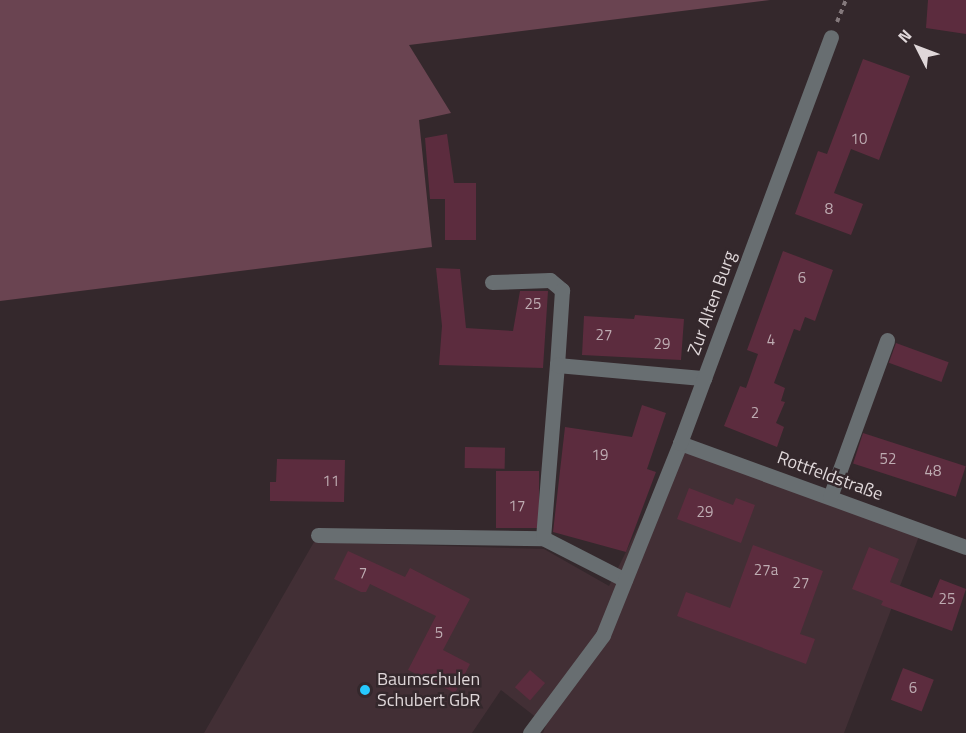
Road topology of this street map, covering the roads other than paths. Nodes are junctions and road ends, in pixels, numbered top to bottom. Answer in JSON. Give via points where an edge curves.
{"nodes":[{"id":1,"x":831,"y":37,"type":"dead end"},
{"id":2,"x":492,"y":282,"type":"dead end"},
{"id":3,"x":887,"y":340,"type":"dead end"},
{"id":4,"x":557,"y":365,"type":"junction"},
{"id":5,"x":704,"y":378,"type":"junction"},
{"id":6,"x":680,"y":443,"type":"junction"},
{"id":7,"x":830,"y":497,"type":"junction"},
{"id":8,"x":318,"y":535,"type":"dead end"},
{"id":9,"x":543,"y":538,"type":"junction"},
{"id":10,"x":966,"y":547,"type":"edge"},
{"id":11,"x":625,"y":580,"type":"junction"},
{"id":12,"x":530,"y":733,"type":"edge"}],
"edges":[{"from":1,"to":5,"type":"street","name":"Zur Alten Burg"},
{"from":2,"to":4,"type":"street","via":[[550,280],[562,290]]},
{"from":3,"to":7,"type":"street"},
{"from":4,"to":5,"type":"street"},
{"from":4,"to":9,"type":"street"},
{"from":5,"to":6,"type":"street","name":"Zur Alten Burg"},
{"from":6,"to":7,"type":"street","name":"Rottfeldstraße"},
{"from":6,"to":11,"type":"street","name":"Zur Alten Burg"},
{"from":7,"to":10,"type":"street","name":"Rottfeldstraße"},
{"from":8,"to":9,"type":"street"},
{"from":9,"to":11,"type":"street"},
{"from":11,"to":12,"type":"street","name":"Zur Alten Burg","via":[[603,635]]}]}
